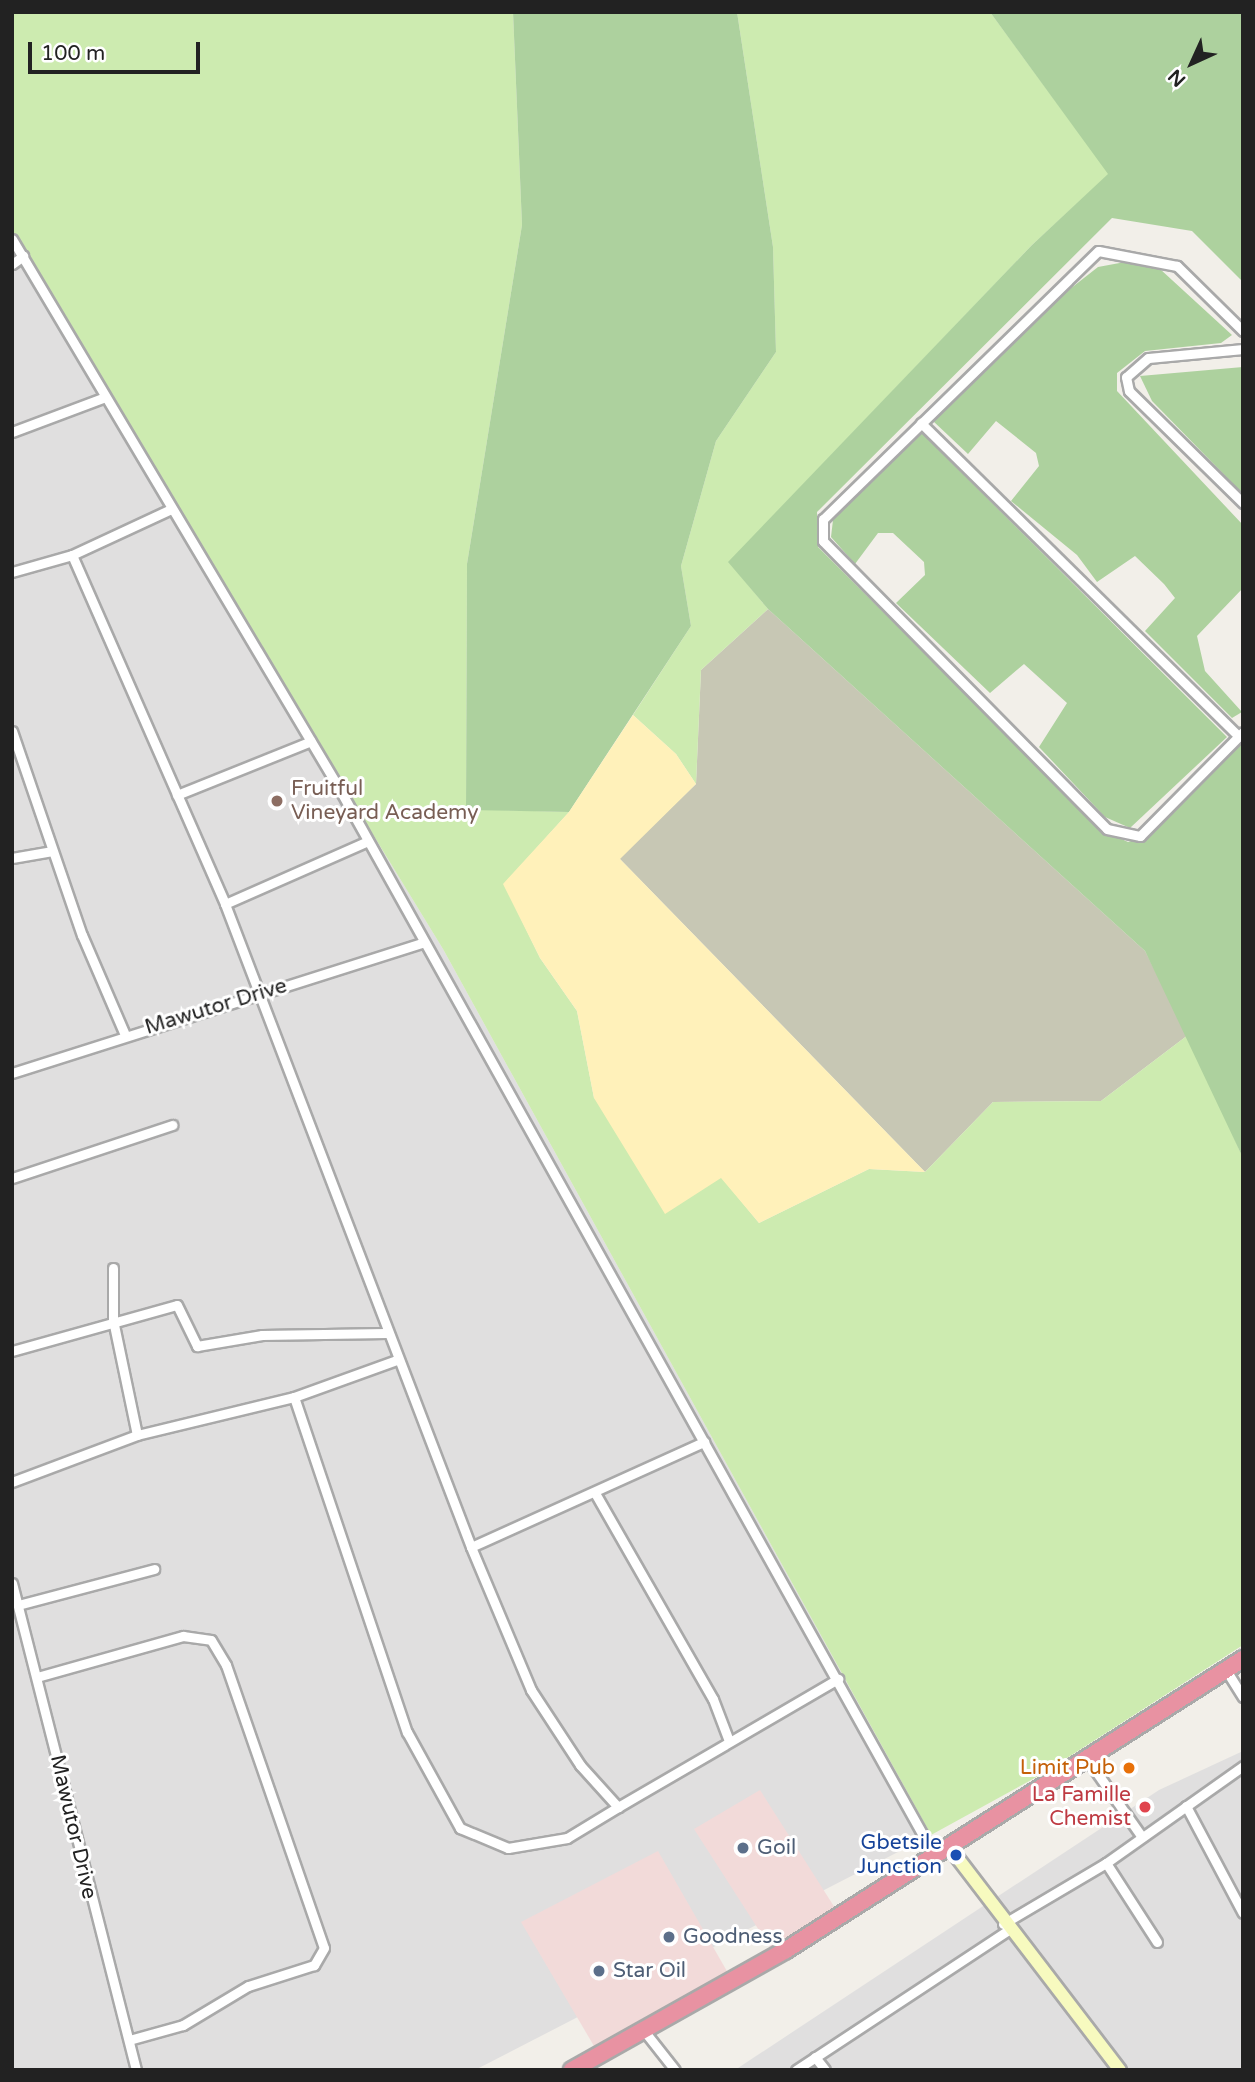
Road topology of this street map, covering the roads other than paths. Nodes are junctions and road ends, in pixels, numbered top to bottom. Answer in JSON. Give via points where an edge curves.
{"nodes":[{"id":1,"x":12,"y":239,"type":"edge"},
{"id":2,"x":23,"y":256,"type":"junction"},
{"id":3,"x":12,"y":264,"type":"edge"},
{"id":4,"x":1243,"y":331,"type":"edge"},
{"id":5,"x":1243,"y":349,"type":"edge"},
{"id":6,"x":105,"y":397,"type":"junction"},
{"id":7,"x":922,"y":423,"type":"junction"},
{"id":8,"x":12,"y":432,"type":"edge"},
{"id":9,"x":1243,"y":503,"type":"edge"},
{"id":10,"x":171,"y":509,"type":"junction"},
{"id":11,"x":72,"y":555,"type":"junction"},
{"id":12,"x":12,"y":572,"type":"edge"},
{"id":13,"x":12,"y":731,"type":"edge"},
{"id":14,"x":1240,"y":734,"type":"edge"},
{"id":15,"x":311,"y":741,"type":"junction"},
{"id":16,"x":177,"y":795,"type":"junction"},
{"id":17,"x":368,"y":841,"type":"junction"},
{"id":18,"x":52,"y":851,"type":"junction"},
{"id":19,"x":12,"y":858,"type":"edge"},
{"id":20,"x":225,"y":904,"type":"junction"},
{"id":21,"x":421,"y":943,"type":"junction"},
{"id":22,"x":258,"y":994,"type":"junction"},
{"id":23,"x":125,"y":1035,"type":"junction"},
{"id":24,"x":13,"y":1071,"type":"edge"},
{"id":25,"x":172,"y":1125,"type":"dead end"},
{"id":26,"x":12,"y":1178,"type":"edge"},
{"id":27,"x":113,"y":1268,"type":"dead end"},
{"id":28,"x":113,"y":1320,"type":"junction"},
{"id":29,"x":386,"y":1333,"type":"junction"},
{"id":30,"x":12,"y":1351,"type":"edge"},
{"id":31,"x":397,"y":1360,"type":"junction"},
{"id":32,"x":294,"y":1397,"type":"junction"},
{"id":33,"x":137,"y":1435,"type":"junction"},
{"id":34,"x":704,"y":1442,"type":"junction"},
{"id":35,"x":12,"y":1482,"type":"edge"},
{"id":36,"x":595,"y":1493,"type":"junction"},
{"id":37,"x":471,"y":1547,"type":"junction"},
{"id":38,"x":154,"y":1569,"type":"dead end"},
{"id":39,"x":12,"y":1583,"type":"edge"},
{"id":40,"x":18,"y":1605,"type":"junction"},
{"id":41,"x":1243,"y":1660,"type":"edge"},
{"id":42,"x":1226,"y":1670,"type":"junction"},
{"id":43,"x":37,"y":1678,"type":"junction"},
{"id":44,"x":838,"y":1679,"type":"junction"},
{"id":45,"x":1243,"y":1697,"type":"edge"},
{"id":46,"x":729,"y":1741,"type":"junction"},
{"id":47,"x":1088,"y":1760,"type":"junction"},
{"id":48,"x":1243,"y":1766,"type":"edge"},
{"id":49,"x":618,"y":1807,"type":"junction"},
{"id":50,"x":1186,"y":1807,"type":"junction"},
{"id":51,"x":1142,"y":1838,"type":"junction"},
{"id":52,"x":950,"y":1848,"type":"junction"},
{"id":53,"x":935,"y":1857,"type":"junction"},
{"id":54,"x":1106,"y":1863,"type":"junction"},
{"id":55,"x":1243,"y":1913,"type":"edge"},
{"id":56,"x":1005,"y":1927,"type":"junction"},
{"id":57,"x":1157,"y":1942,"type":"dead end"},
{"id":58,"x":645,"y":2032,"type":"junction"},
{"id":59,"x":128,"y":2040,"type":"junction"},
{"id":60,"x":815,"y":2057,"type":"junction"},
{"id":61,"x":136,"y":2070,"type":"edge"},
{"id":62,"x":572,"y":2070,"type":"edge"},
{"id":63,"x":675,"y":2070,"type":"edge"},
{"id":64,"x":796,"y":2070,"type":"edge"},
{"id":65,"x":825,"y":2070,"type":"edge"},
{"id":66,"x":1120,"y":2070,"type":"edge"}],
"edges":[{"from":1,"to":2,"type":"street"},
{"from":2,"to":3,"type":"street"},
{"from":2,"to":6,"type":"street"},
{"from":4,"to":7,"type":"street","via":[[1177,266],[1098,251]]},
{"from":5,"to":9,"type":"street","via":[[1148,358],[1126,377],[1129,391]]},
{"from":6,"to":8,"type":"street"},
{"from":6,"to":10,"type":"street"},
{"from":7,"to":14,"type":"street"},
{"from":7,"to":14,"type":"street","via":[[824,519],[824,541],[1107,829],[1140,836]]},
{"from":10,"to":11,"type":"street"},
{"from":10,"to":15,"type":"street"},
{"from":11,"to":12,"type":"street"},
{"from":11,"to":16,"type":"street"},
{"from":13,"to":18,"type":"street"},
{"from":15,"to":16,"type":"street"},
{"from":15,"to":17,"type":"street"},
{"from":16,"to":20,"type":"street"},
{"from":17,"to":20,"type":"street"},
{"from":17,"to":21,"type":"street"},
{"from":18,"to":19,"type":"street"},
{"from":18,"to":23,"type":"street"},
{"from":20,"to":22,"type":"street"},
{"from":21,"to":22,"type":"street","name":"Mawutor Drive"},
{"from":21,"to":34,"type":"street"},
{"from":22,"to":23,"type":"street","name":"Mawutor Drive"},
{"from":22,"to":29,"type":"street"},
{"from":23,"to":24,"type":"street","name":"Mawutor Drive"},
{"from":25,"to":26,"type":"street"},
{"from":27,"to":28,"type":"street"},
{"from":28,"to":29,"type":"street","via":[[177,1305],[197,1346],[262,1335]]},
{"from":28,"to":30,"type":"street"},
{"from":28,"to":33,"type":"street"},
{"from":29,"to":31,"type":"street"},
{"from":31,"to":32,"type":"street"},
{"from":31,"to":37,"type":"street"},
{"from":32,"to":33,"type":"street"},
{"from":32,"to":49,"type":"street","via":[[407,1732],[460,1828],[508,1848],[567,1838]]},
{"from":33,"to":35,"type":"street"},
{"from":34,"to":36,"type":"street"},
{"from":34,"to":44,"type":"street"},
{"from":36,"to":37,"type":"street"},
{"from":36,"to":46,"type":"street","via":[[713,1699]]},
{"from":37,"to":49,"type":"street","via":[[531,1690],[580,1765]]},
{"from":38,"to":40,"type":"street"},
{"from":39,"to":40,"type":"street","name":"Mawutor Drive"},
{"from":40,"to":43,"type":"street","name":"Mawutor Drive"},
{"from":41,"to":42,"type":"highway"},
{"from":42,"to":45,"type":"street"},
{"from":42,"to":47,"type":"highway"},
{"from":43,"to":59,"type":"street","name":"Mawutor Drive"},
{"from":43,"to":59,"type":"street","via":[[183,1636],[211,1640],[226,1665],[324,1948],[314,1965],[248,1986],[183,2025]]},
{"from":44,"to":46,"type":"street"},
{"from":44,"to":53,"type":"street"},
{"from":46,"to":49,"type":"street"},
{"from":47,"to":51,"type":"street"},
{"from":47,"to":52,"type":"highway"},
{"from":48,"to":50,"type":"street"},
{"from":50,"to":51,"type":"street"},
{"from":50,"to":55,"type":"street"},
{"from":51,"to":54,"type":"street"},
{"from":52,"to":53,"type":"highway"},
{"from":52,"to":56,"type":"street"},
{"from":53,"to":58,"type":"highway"},
{"from":54,"to":56,"type":"street"},
{"from":54,"to":57,"type":"street"},
{"from":56,"to":60,"type":"street"},
{"from":56,"to":66,"type":"street"},
{"from":58,"to":62,"type":"highway"},
{"from":58,"to":63,"type":"street"},
{"from":59,"to":61,"type":"street","name":"Mawutor Drive"},
{"from":60,"to":64,"type":"street"},
{"from":60,"to":65,"type":"street"}]}
